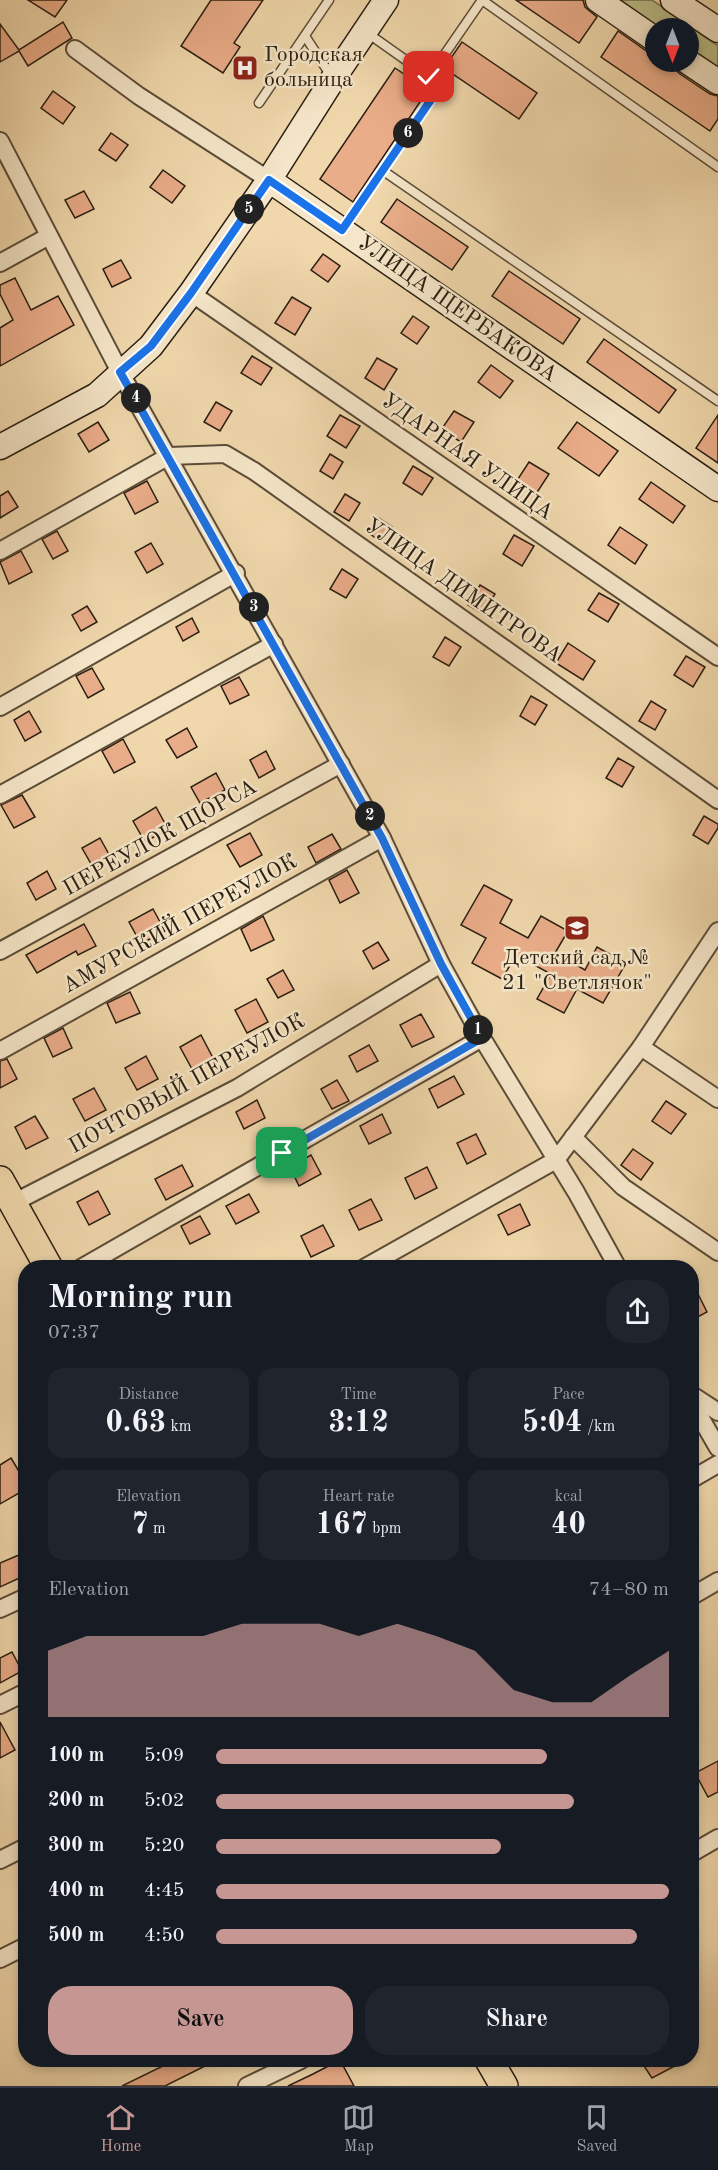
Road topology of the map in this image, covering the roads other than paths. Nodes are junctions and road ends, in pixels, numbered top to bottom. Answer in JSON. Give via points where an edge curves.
{"nodes":[{"id":1,"x":329,"y":0,"type":"edge"},
{"id":2,"x":386,"y":0,"type":"edge"},
{"id":3,"x":598,"y":0,"type":"edge"},
{"id":4,"x":673,"y":0,"type":"edge"},
{"id":5,"x":718,"y":30,"type":"edge"},
{"id":6,"x":365,"y":31,"type":"junction"},
{"id":7,"x":645,"y":32,"type":"edge"},
{"id":8,"x":305,"y":36,"type":"junction"},
{"id":9,"x":75,"y":50,"type":"dead end"},
{"id":10,"x":699,"y":69,"type":"edge"},
{"id":11,"x":429,"y":77,"type":"junction"},
{"id":12,"x":333,"y":79,"type":"junction"},
{"id":13,"x":718,"y":82,"type":"edge"},
{"id":14,"x":259,"y":103,"type":"dead end"},
{"id":15,"x":0,"y":141,"type":"edge"},
{"id":16,"x":718,"y":167,"type":"edge"},
{"id":17,"x":382,"y":170,"type":"junction"},
{"id":18,"x":269,"y":180,"type":"junction"},
{"id":19,"x":342,"y":230,"type":"junction"},
{"id":20,"x":49,"y":236,"type":"junction"},
{"id":21,"x":0,"y":263,"type":"edge"},
{"id":22,"x":191,"y":293,"type":"junction"},
{"id":23,"x":120,"y":372,"type":"junction"},
{"id":24,"x":718,"y":401,"type":"edge"},
{"id":25,"x":0,"y":447,"type":"edge"},
{"id":26,"x":169,"y":456,"type":"junction"},
{"id":27,"x":718,"y":489,"type":"edge"},
{"id":28,"x":0,"y":551,"type":"edge"},
{"id":29,"x":236,"y":573,"type":"junction"},
{"id":30,"x":274,"y":644,"type":"junction"},
{"id":31,"x":718,"y":657,"type":"edge"},
{"id":32,"x":0,"y":707,"type":"edge"},
{"id":33,"x":341,"y":764,"type":"junction"},
{"id":34,"x":0,"y":795,"type":"edge"},
{"id":35,"x":718,"y":800,"type":"edge"},
{"id":36,"x":382,"y":838,"type":"junction"},
{"id":37,"x":718,"y":931,"type":"edge"},
{"id":38,"x":713,"y":950,"type":"edge"},
{"id":39,"x":0,"y":951,"type":"edge"},
{"id":40,"x":441,"y":964,"type":"junction"},
{"id":41,"x":482,"y":1038,"type":"junction"},
{"id":42,"x":640,"y":1047,"type":"junction"},
{"id":43,"x":0,"y":1051,"type":"edge"},
{"id":44,"x":718,"y":1099,"type":"edge"},
{"id":45,"x":573,"y":1137,"type":"junction"},
{"id":46,"x":556,"y":1160,"type":"junction"},
{"id":47,"x":7,"y":1192,"type":"edge"},
{"id":48,"x":718,"y":1252,"type":"edge"},
{"id":49,"x":45,"y":1260,"type":"edge"},
{"id":50,"x":95,"y":1260,"type":"edge"},
{"id":51,"x":378,"y":1260,"type":"edge"},
{"id":52,"x":613,"y":1260,"type":"edge"},
{"id":53,"x":699,"y":1400,"type":"edge"},
{"id":54,"x":718,"y":1412,"type":"edge"},
{"id":55,"x":699,"y":1416,"type":"edge"},
{"id":56,"x":718,"y":1448,"type":"edge"},
{"id":57,"x":718,"y":1464,"type":"edge"},
{"id":58,"x":699,"y":1475,"type":"edge"},
{"id":59,"x":718,"y":1581,"type":"edge"},
{"id":60,"x":699,"y":1592,"type":"edge"},
{"id":61,"x":18,"y":1601,"type":"edge"},
{"id":62,"x":0,"y":1609,"type":"edge"},
{"id":63,"x":18,"y":1696,"type":"edge"},
{"id":64,"x":0,"y":1705,"type":"edge"},
{"id":65,"x":718,"y":1838,"type":"edge"},
{"id":66,"x":699,"y":1849,"type":"edge"},
{"id":67,"x":18,"y":1850,"type":"edge"},
{"id":68,"x":0,"y":1860,"type":"edge"},
{"id":69,"x":18,"y":1950,"type":"edge"},
{"id":70,"x":0,"y":1959,"type":"edge"},
{"id":71,"x":286,"y":2067,"type":"edge"},
{"id":72,"x":493,"y":2067,"type":"edge"},
{"id":73,"x":247,"y":2086,"type":"edge"},
{"id":74,"x":504,"y":2086,"type":"edge"}],
"edges":[{"from":1,"to":8,"type":"lane"},
{"from":2,"to":6,"type":"main road"},
{"from":3,"to":7,"type":"main road"},
{"from":4,"to":5,"type":"main road"},
{"from":6,"to":11,"type":"lane"},
{"from":6,"to":12,"type":"main road"},
{"from":8,"to":12,"type":"lane"},
{"from":8,"to":14,"type":"lane"},
{"from":9,"to":18,"type":"street","name":"УЛИЦА ЩЕРБАКОВА"},
{"from":10,"to":13,"type":"main road"},
{"from":11,"to":16,"type":"lane","via":[[482,0]]},
{"from":11,"to":17,"type":"lane","via":[[441,85]]},
{"from":12,"to":18,"type":"main road"},
{"from":15,"to":20,"type":"street"},
{"from":17,"to":19,"type":"lane"},
{"from":17,"to":24,"type":"lane"},
{"from":18,"to":19,"type":"main road","name":"УЛИЦА ЩЕРБАКОВА"},
{"from":18,"to":22,"type":"main road"},
{"from":19,"to":27,"type":"main road","name":"УЛИЦА ЩЕРБАКОВА"},
{"from":20,"to":21,"type":"street"},
{"from":20,"to":23,"type":"street"},
{"from":22,"to":23,"type":"main road","via":[[151,346]]},
{"from":22,"to":31,"type":"street","name":"УДАРНАЯ УЛИЦА"},
{"from":23,"to":25,"type":"main road","via":[[97,395]]},
{"from":23,"to":26,"type":"street"},
{"from":26,"to":28,"type":"street"},
{"from":26,"to":29,"type":"street"},
{"from":26,"to":35,"type":"street","name":"УЛИЦА ДИМИТРОВА","via":[[225,454],[254,471]]},
{"from":29,"to":30,"type":"street"},
{"from":29,"to":32,"type":"street"},
{"from":30,"to":33,"type":"street"},
{"from":30,"to":34,"type":"street"},
{"from":33,"to":36,"type":"street"},
{"from":33,"to":39,"type":"street","name":"ПЕРЕУЛОК ЩОРСА"},
{"from":36,"to":40,"type":"street"},
{"from":36,"to":43,"type":"street","name":"АМУРСКИЙ ПЕРЕУЛОК"},
{"from":37,"to":38,"type":"street"},
{"from":38,"to":42,"type":"street"},
{"from":40,"to":41,"type":"street"},
{"from":40,"to":47,"type":"street","name":"ПОЧТОВЫЙ ПЕРЕУЛОК","via":[[237,1088]]},
{"from":41,"to":46,"type":"street"},
{"from":41,"to":50,"type":"street"},
{"from":42,"to":44,"type":"street"},
{"from":42,"to":45,"type":"street"},
{"from":45,"to":46,"type":"street"},
{"from":45,"to":48,"type":"street","via":[[623,1187]]},
{"from":46,"to":51,"type":"street"},
{"from":46,"to":52,"type":"street"},
{"from":47,"to":49,"type":"main road"},
{"from":53,"to":54,"type":"street"},
{"from":55,"to":56,"type":"street"},
{"from":57,"to":58,"type":"street"},
{"from":59,"to":60,"type":"street"},
{"from":61,"to":62,"type":"street"},
{"from":63,"to":64,"type":"street"},
{"from":65,"to":66,"type":"street"},
{"from":67,"to":68,"type":"street"},
{"from":69,"to":70,"type":"street"},
{"from":71,"to":73,"type":"street"},
{"from":72,"to":74,"type":"main road"}]}
